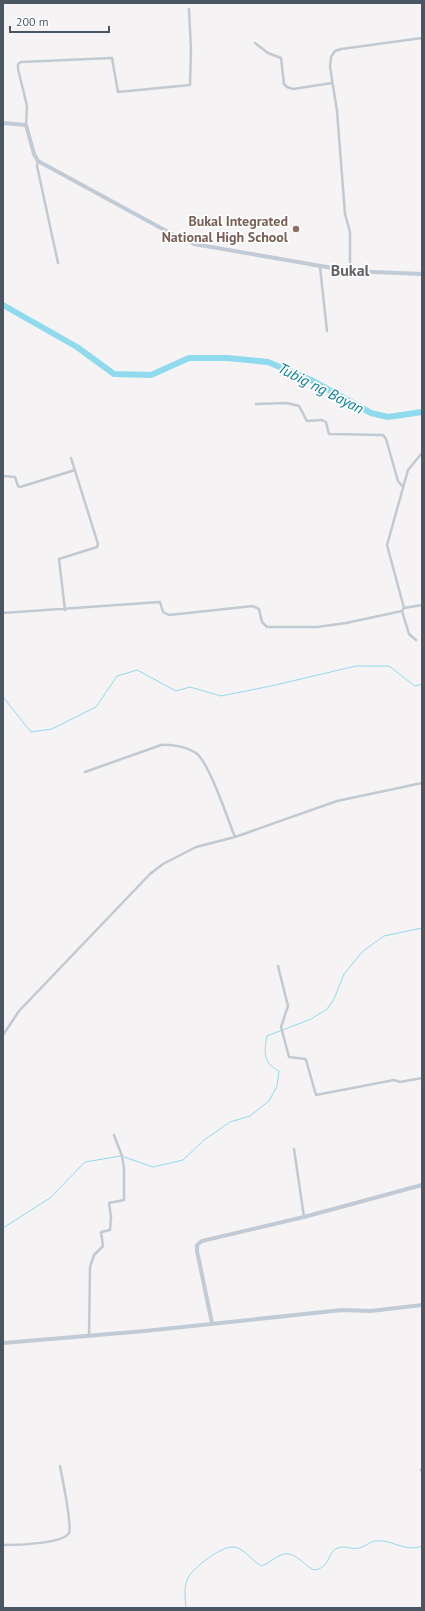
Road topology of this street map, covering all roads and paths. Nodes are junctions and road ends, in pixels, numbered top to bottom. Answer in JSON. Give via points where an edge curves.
{"nodes":[{"id":1,"x":190,"y":9,"type":"dead end"},
{"id":2,"x":422,"y":38,"type":"edge"},
{"id":3,"x":255,"y":43,"type":"dead end"},
{"id":4,"x":332,"y":83,"type":"junction"},
{"id":5,"x":3,"y":124,"type":"edge"},
{"id":6,"x":26,"y":125,"type":"junction"},
{"id":7,"x":38,"y":161,"type":"junction"},
{"id":8,"x":58,"y":263,"type":"dead end"},
{"id":9,"x":320,"y":267,"type":"junction"},
{"id":10,"x":350,"y":271,"type":"junction"},
{"id":11,"x":422,"y":274,"type":"edge"},
{"id":12,"x":327,"y":330,"type":"dead end"},
{"id":13,"x":256,"y":404,"type":"dead end"},
{"id":14,"x":422,"y":453,"type":"edge"},
{"id":15,"x":71,"y":458,"type":"dead end"},
{"id":16,"x":75,"y":470,"type":"junction"},
{"id":17,"x":3,"y":476,"type":"edge"},
{"id":18,"x":403,"y":488,"type":"junction"},
{"id":19,"x":422,"y":606,"type":"edge"},
{"id":20,"x":65,"y":610,"type":"junction"},
{"id":21,"x":403,"y":610,"type":"junction"},
{"id":22,"x":3,"y":613,"type":"edge"},
{"id":23,"x":416,"y":640,"type":"dead end"},
{"id":24,"x":85,"y":772,"type":"dead end"},
{"id":25,"x":422,"y":783,"type":"edge"},
{"id":26,"x":235,"y":837,"type":"junction"},
{"id":27,"x":278,"y":966,"type":"dead end"},
{"id":28,"x":3,"y":1035,"type":"edge"},
{"id":29,"x":422,"y":1078,"type":"edge"},
{"id":30,"x":114,"y":1135,"type":"dead end"},
{"id":31,"x":294,"y":1149,"type":"dead end"},
{"id":32,"x":422,"y":1185,"type":"edge"},
{"id":33,"x":304,"y":1217,"type":"junction"},
{"id":34,"x":422,"y":1305,"type":"edge"},
{"id":35,"x":212,"y":1323,"type":"junction"},
{"id":36,"x":89,"y":1336,"type":"junction"},
{"id":37,"x":3,"y":1343,"type":"edge"},
{"id":38,"x":60,"y":1466,"type":"dead end"},
{"id":39,"x":3,"y":1545,"type":"edge"}],
"edges":[{"from":1,"to":6,"type":"street","via":[[190,86],[118,92],[112,58],[21,62],[18,69],[26,106]]},
{"from":2,"to":4,"type":"street","via":[[335,51],[331,57],[330,67]]},
{"from":3,"to":4,"type":"street","via":[[268,53],[281,58],[284,84],[287,87],[293,89]]},
{"from":4,"to":10,"type":"street","via":[[337,111],[345,214],[350,232]]},
{"from":5,"to":6,"type":"street"},
{"from":6,"to":7,"type":"street"},
{"from":7,"to":8,"type":"street"},
{"from":7,"to":9,"type":"street","via":[[170,234],[194,244]]},
{"from":9,"to":10,"type":"street"},
{"from":9,"to":12,"type":"street"},
{"from":10,"to":11,"type":"street"},
{"from":13,"to":18,"type":"street","via":[[287,403],[299,406],[307,421],[326,422],[329,434],[383,435],[398,482]]},
{"from":14,"to":18,"type":"street","via":[[408,470]]},
{"from":15,"to":16,"type":"street"},
{"from":16,"to":17,"type":"street","via":[[20,487],[14,476]]},
{"from":16,"to":20,"type":"street","via":[[98,544],[97,547],[59,559]]},
{"from":18,"to":21,"type":"street","via":[[387,545]]},
{"from":19,"to":21,"type":"street"},
{"from":20,"to":21,"type":"street","via":[[160,602],[163,612],[169,615],[253,606],[259,609],[263,626],[317,627]]},
{"from":20,"to":22,"type":"street"},
{"from":21,"to":23,"type":"street","via":[[409,634]]},
{"from":24,"to":26,"type":"street","via":[[161,745],[168,744],[188,749],[198,754],[214,780]]},
{"from":25,"to":26,"type":"street","via":[[337,801]]},
{"from":26,"to":28,"type":"street","via":[[196,847],[154,870],[19,1011]]},
{"from":27,"to":29,"type":"street","via":[[288,1006],[281,1027],[289,1058],[305,1058],[316,1095],[394,1080],[400,1082]]},
{"from":30,"to":36,"type":"street","via":[[124,1168],[124,1200],[109,1203],[110,1230],[101,1232],[103,1246],[94,1255],[90,1267]]},
{"from":31,"to":33,"type":"street"},
{"from":32,"to":33,"type":"street"},
{"from":33,"to":35,"type":"street","via":[[202,1240],[197,1244]]},
{"from":34,"to":35,"type":"street"},
{"from":35,"to":36,"type":"street"},
{"from":36,"to":37,"type":"street"},
{"from":38,"to":39,"type":"street","via":[[69,1533],[53,1541]]}]}
